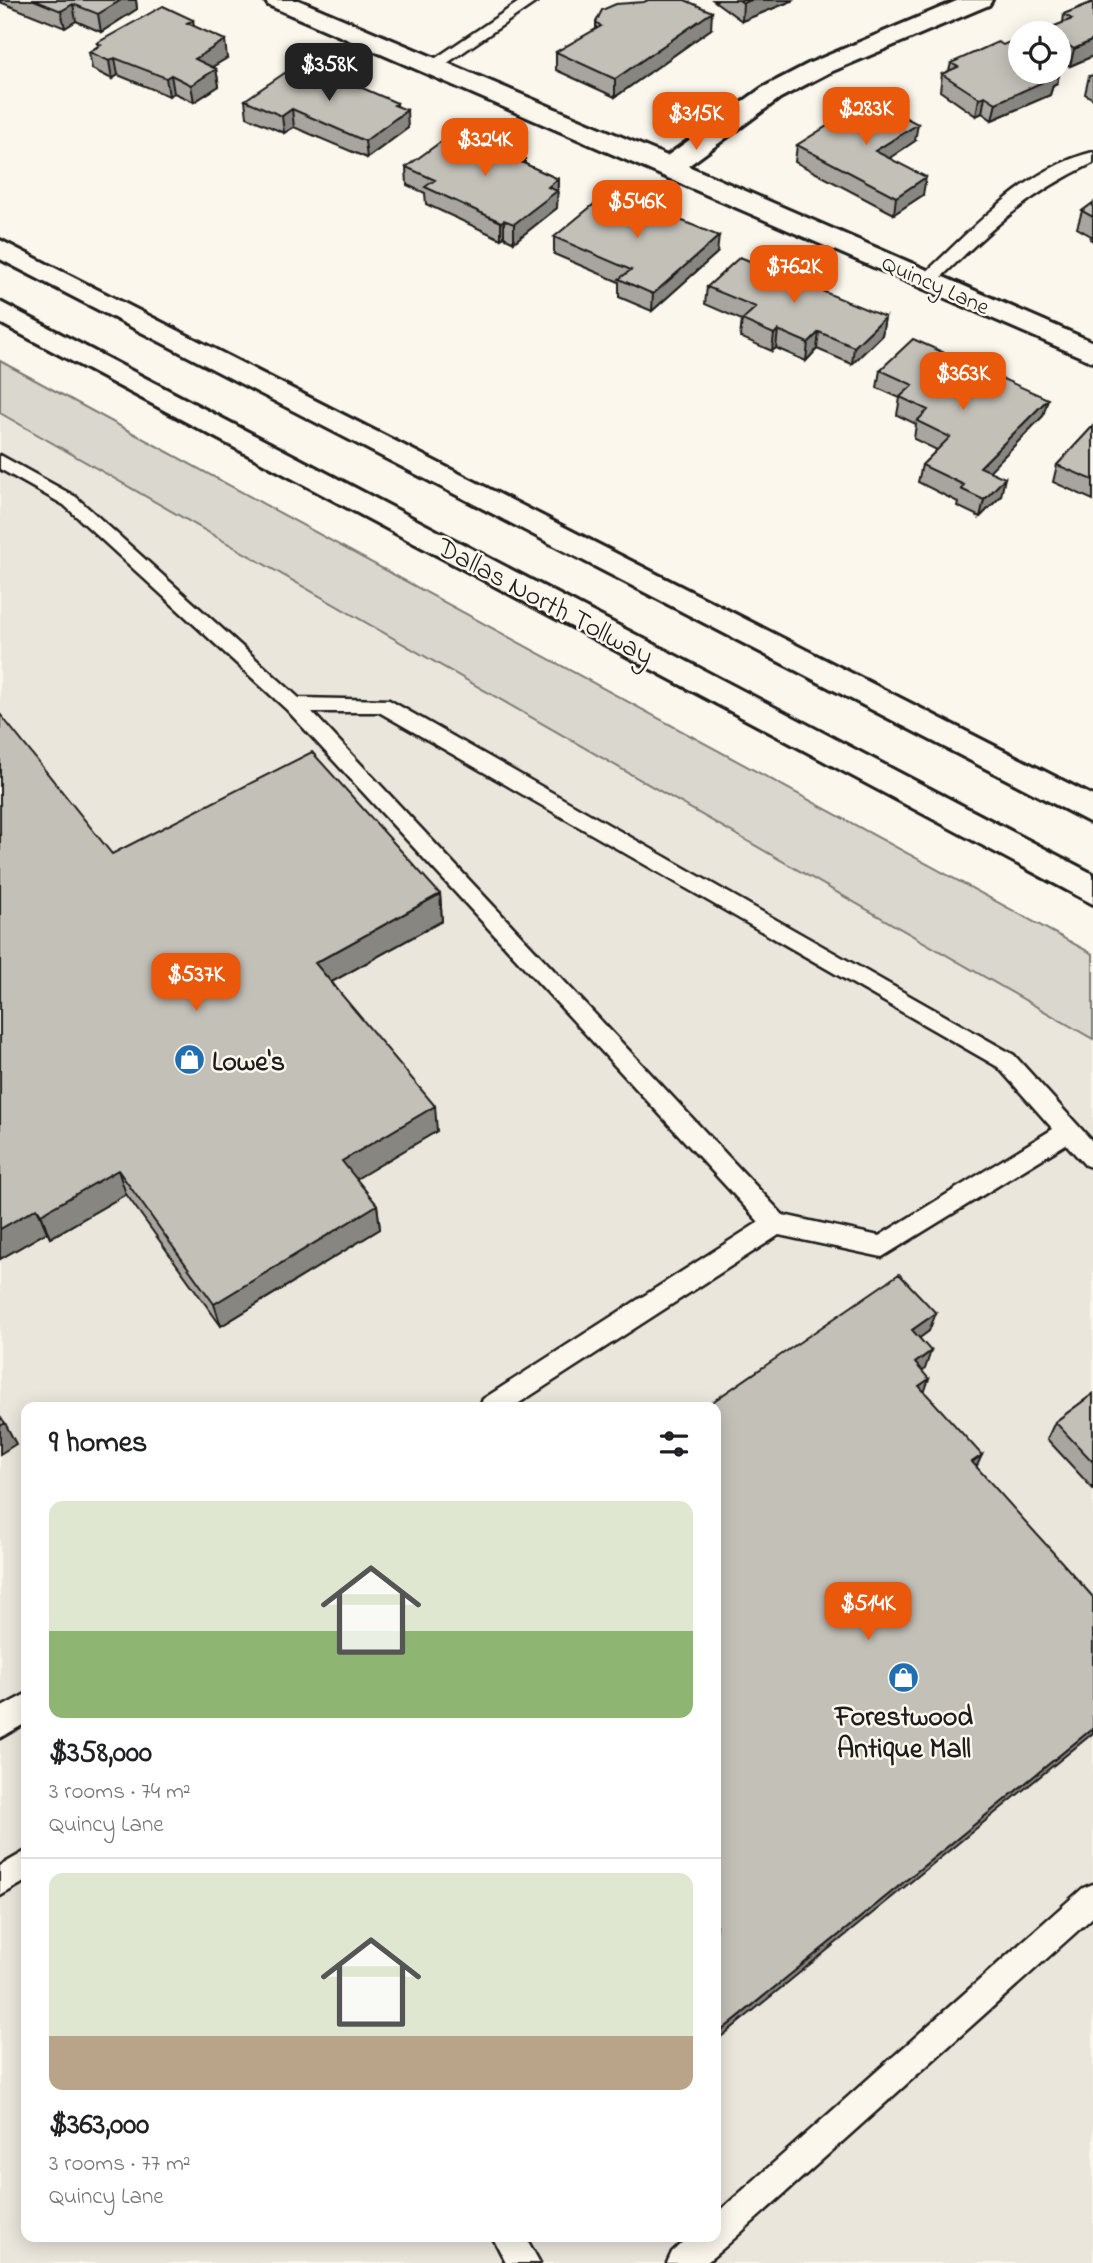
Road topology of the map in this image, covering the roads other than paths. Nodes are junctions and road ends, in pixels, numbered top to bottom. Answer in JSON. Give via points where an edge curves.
{"nodes":[{"id":1,"x":277,"y":0,"type":"edge"},
{"id":2,"x":532,"y":0,"type":"edge"},
{"id":3,"x":980,"y":0,"type":"edge"},
{"id":4,"x":432,"y":67,"type":"junction"},
{"id":5,"x":1093,"y":157,"type":"edge"},
{"id":6,"x":669,"y":167,"type":"junction"},
{"id":7,"x":0,"y":248,"type":"edge"},
{"id":8,"x":927,"y":281,"type":"junction"},
{"id":9,"x":0,"y":311,"type":"edge"},
{"id":10,"x":1093,"y":353,"type":"edge"},
{"id":11,"x":0,"y":461,"type":"edge"},
{"id":12,"x":294,"y":705,"type":"junction"},
{"id":13,"x":1093,"y":811,"type":"edge"},
{"id":14,"x":1093,"y":890,"type":"edge"},
{"id":15,"x":1068,"y":1131,"type":"junction"},
{"id":16,"x":1093,"y":1158,"type":"edge"},
{"id":17,"x":776,"y":1224,"type":"junction"},
{"id":18,"x":500,"y":1402,"type":"edge"},
{"id":19,"x":21,"y":1710,"type":"edge"},
{"id":20,"x":0,"y":1724,"type":"edge"},
{"id":21,"x":21,"y":1868,"type":"edge"},
{"id":22,"x":0,"y":1882,"type":"edge"},
{"id":23,"x":1093,"y":1898,"type":"edge"},
{"id":24,"x":721,"y":2230,"type":"edge"},
{"id":25,"x":511,"y":2242,"type":"edge"},
{"id":26,"x":707,"y":2242,"type":"edge"},
{"id":27,"x":524,"y":2263,"type":"edge"},
{"id":28,"x":684,"y":2263,"type":"edge"}],
"edges":[{"from":1,"to":4,"type":"main road","name":"Quincy Lane"},
{"from":2,"to":4,"type":"lane"},
{"from":3,"to":6,"type":"main road","via":[[771,93]]},
{"from":4,"to":6,"type":"main road","name":"Quincy Lane"},
{"from":5,"to":8,"type":"lane","via":[[1048,178],[1004,208]]},
{"from":6,"to":8,"type":"main road","name":"Quincy Lane"},
{"from":7,"to":13,"type":"main road"},
{"from":8,"to":10,"type":"main road","name":"Quincy Lane"},
{"from":9,"to":14,"type":"main road","name":"Dallas North Tollway"},
{"from":11,"to":12,"type":"lane","via":[[70,501]]},
{"from":12,"to":15,"type":"lane","via":[[382,705],[1006,1061]]},
{"from":12,"to":17,"type":"lane"},
{"from":15,"to":16,"type":"lane"},
{"from":15,"to":17,"type":"lane","via":[[882,1247]]},
{"from":17,"to":18,"type":"lane"},
{"from":19,"to":20,"type":"lane"},
{"from":21,"to":22,"type":"lane"},
{"from":23,"to":24,"type":"lane"},
{"from":25,"to":27,"type":"lane"},
{"from":26,"to":28,"type":"lane"}]}
